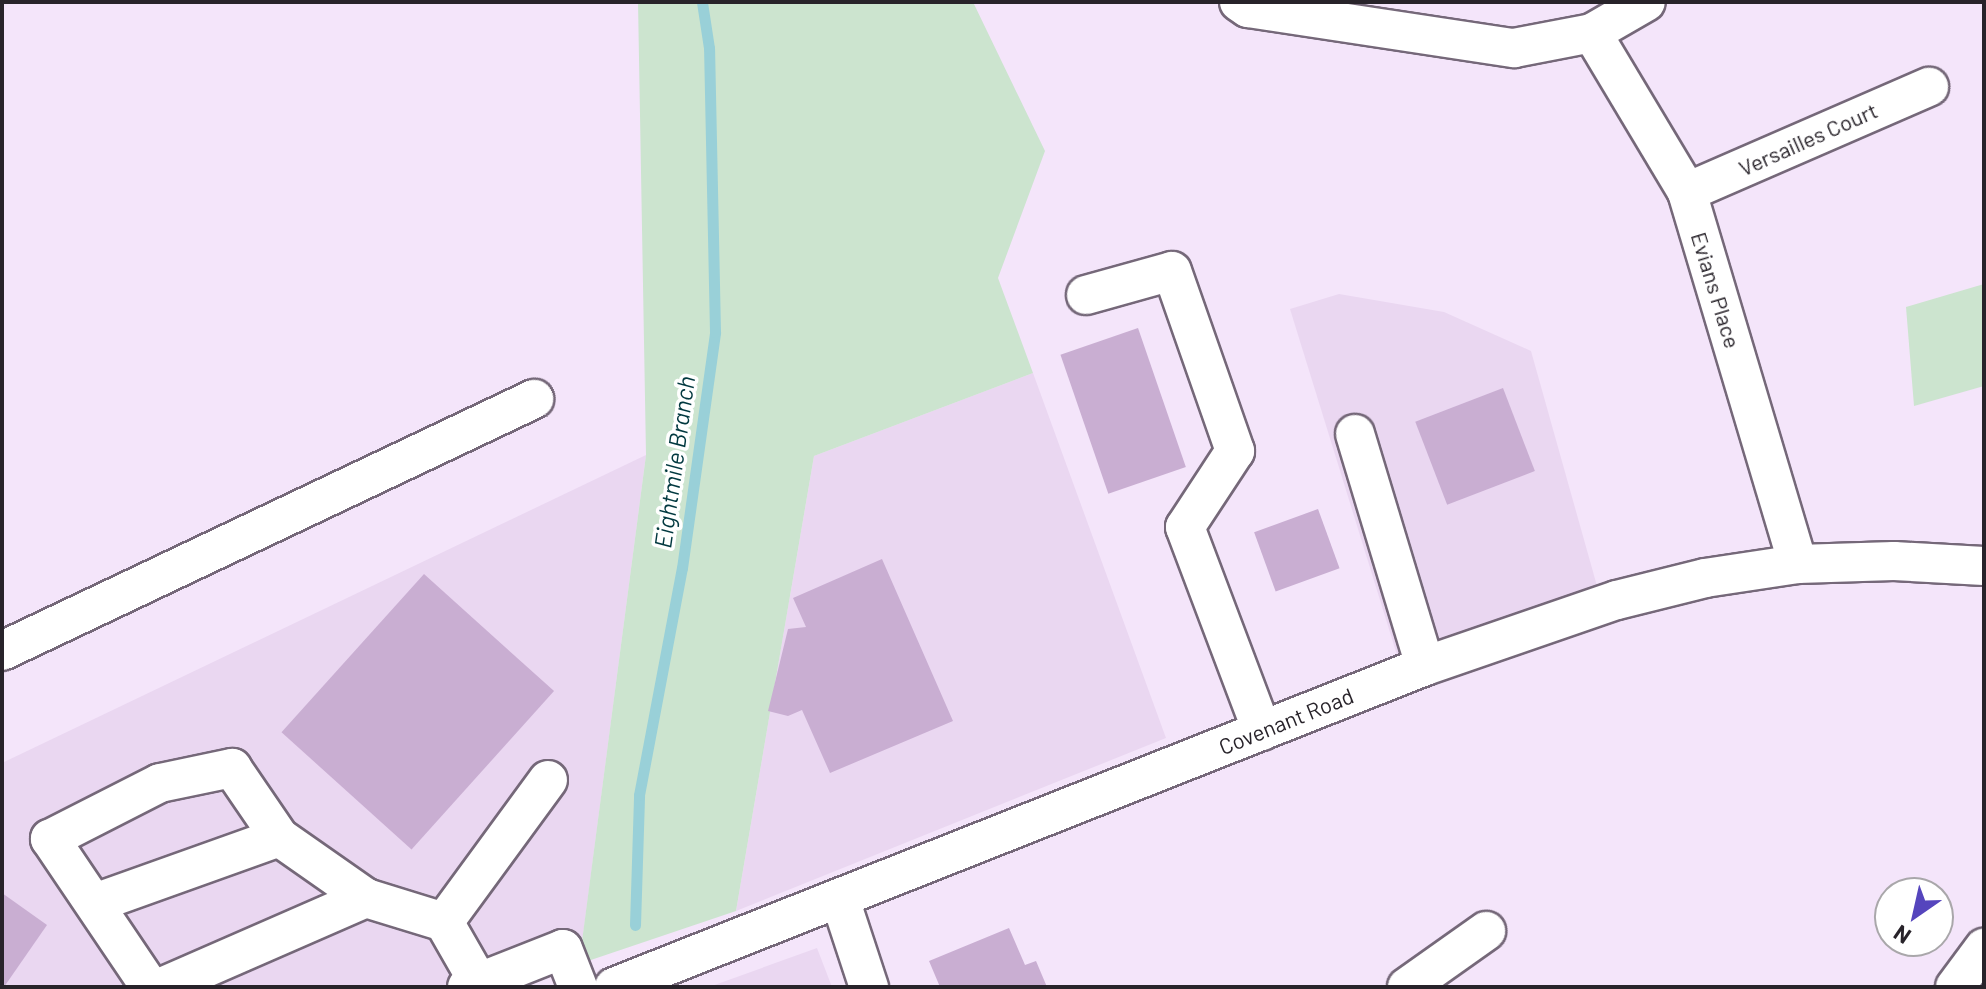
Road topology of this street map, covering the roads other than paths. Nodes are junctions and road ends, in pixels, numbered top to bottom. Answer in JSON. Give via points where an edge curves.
{"nodes":[{"id":1,"x":1239,"y":2,"type":"edge"},
{"id":2,"x":1646,"y":2,"type":"edge"},
{"id":3,"x":1592,"y":33,"type":"junction"},
{"id":4,"x":1929,"y":87,"type":"dead end"},
{"id":5,"x":1687,"y":192,"type":"junction"},
{"id":6,"x":1086,"y":295,"type":"dead end"},
{"id":7,"x":534,"y":399,"type":"dead end"},
{"id":8,"x":1355,"y":434,"type":"dead end"},
{"id":9,"x":1798,"y":564,"type":"junction"},
{"id":10,"x":1984,"y":566,"type":"edge"},
{"id":11,"x":2,"y":651,"type":"edge"},
{"id":12,"x":1425,"y":666,"type":"junction"},
{"id":13,"x":1262,"y":731,"type":"junction"},
{"id":14,"x":548,"y":780,"type":"dead end"},
{"id":15,"x":279,"y":837,"type":"junction"},
{"id":16,"x":366,"y":898,"type":"junction"},
{"id":17,"x":840,"y":899,"type":"junction"},
{"id":18,"x":95,"y":903,"type":"junction"},
{"id":19,"x":444,"y":922,"type":"junction"},
{"id":20,"x":1486,"y":931,"type":"dead end"},
{"id":21,"x":1984,"y":948,"type":"edge"},
{"id":22,"x":473,"y":985,"type":"edge"},
{"id":23,"x":150,"y":987,"type":"edge"},
{"id":24,"x":162,"y":987,"type":"edge"},
{"id":25,"x":578,"y":987,"type":"edge"},
{"id":26,"x":614,"y":987,"type":"edge"},
{"id":27,"x":869,"y":987,"type":"edge"},
{"id":28,"x":1407,"y":987,"type":"edge"},
{"id":29,"x":1955,"y":987,"type":"edge"}],
"edges":[{"from":1,"to":3,"type":"street","via":[[1248,8],[1514,48]]},
{"from":2,"to":3,"type":"street"},
{"from":3,"to":5,"type":"street","name":"Evians Place"},
{"from":4,"to":5,"type":"street","name":"Versailles Court"},
{"from":5,"to":9,"type":"street","name":"Evians Place"},
{"from":6,"to":13,"type":"street","via":[[1172,271],[1235,451],[1185,527]]},
{"from":7,"to":11,"type":"street"},
{"from":8,"to":12,"type":"street"},
{"from":9,"to":10,"type":"street","name":"Covenant Road","via":[[1894,561]]},
{"from":9,"to":12,"type":"street","name":"Covenant Road","via":[[1645,592]]},
{"from":12,"to":13,"type":"street","name":"Covenant Road"},
{"from":13,"to":17,"type":"street","name":"Covenant Road"},
{"from":14,"to":19,"type":"street"},
{"from":15,"to":16,"type":"street"},
{"from":15,"to":18,"type":"street"},
{"from":15,"to":18,"type":"street","via":[[232,768],[160,783],[50,839]]},
{"from":16,"to":19,"type":"street"},
{"from":16,"to":24,"type":"street"},
{"from":17,"to":26,"type":"street","name":"Covenant Road"},
{"from":17,"to":27,"type":"street"},
{"from":18,"to":23,"type":"street"},
{"from":19,"to":22,"type":"street"},
{"from":20,"to":28,"type":"street"},
{"from":21,"to":29,"type":"street"},
{"from":22,"to":25,"type":"street","via":[[563,949]]}]}
